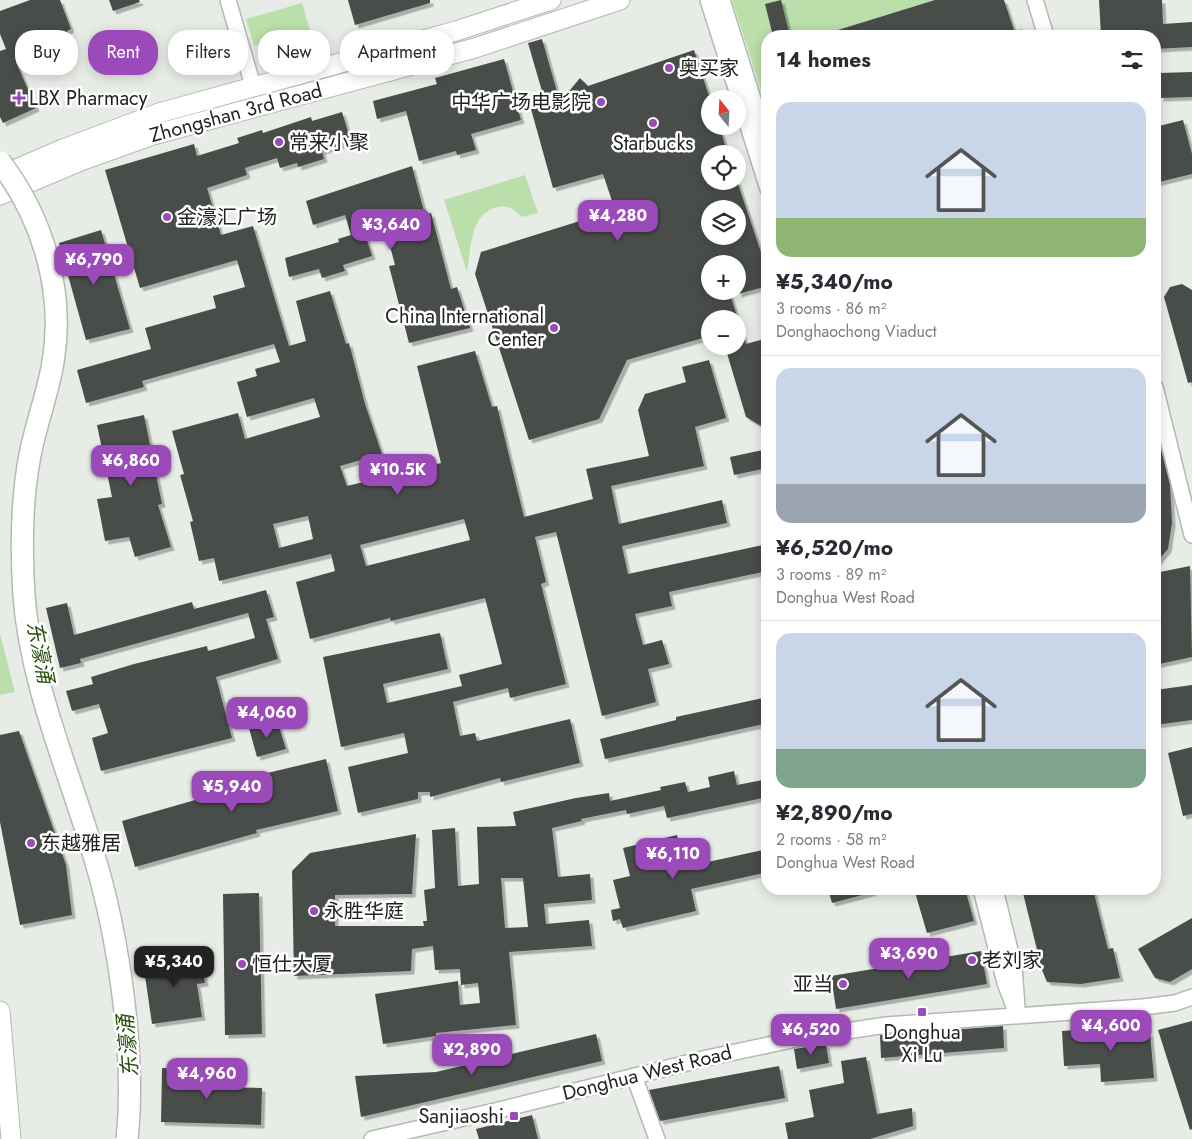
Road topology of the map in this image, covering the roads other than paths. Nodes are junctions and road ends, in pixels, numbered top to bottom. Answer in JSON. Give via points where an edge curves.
{"nodes":[{"id":1,"x":228,"y":0,"type":"edge"},
{"id":2,"x":620,"y":0,"type":"edge"},
{"id":3,"x":708,"y":0,"type":"edge"},
{"id":4,"x":722,"y":0,"type":"edge"},
{"id":5,"x":1035,"y":0,"type":"edge"},
{"id":6,"x":534,"y":3,"type":"edge"},
{"id":7,"x":534,"y":29,"type":"junction"},
{"id":8,"x":1044,"y":30,"type":"edge"},
{"id":9,"x":253,"y":86,"type":"junction"},
{"id":10,"x":761,"y":125,"type":"edge"},
{"id":11,"x":0,"y":164,"type":"edge"},
{"id":12,"x":761,"y":167,"type":"edge"},
{"id":13,"x":28,"y":173,"type":"junction"},
{"id":14,"x":1,"y":189,"type":"edge"},
{"id":15,"x":1161,"y":411,"type":"edge"},
{"id":16,"x":1192,"y":535,"type":"edge"},
{"id":17,"x":983,"y":895,"type":"edge"},
{"id":18,"x":996,"y":895,"type":"edge"},
{"id":19,"x":1192,"y":997,"type":"edge"},
{"id":20,"x":0,"y":1011,"type":"edge"},
{"id":21,"x":1017,"y":1014,"type":"junction"},
{"id":22,"x":634,"y":1076,"type":"junction"},
{"id":23,"x":0,"y":1130,"type":"edge"},
{"id":24,"x":1,"y":1139,"type":"edge"},
{"id":25,"x":11,"y":1139,"type":"edge"},
{"id":26,"x":126,"y":1139,"type":"edge"},
{"id":27,"x":372,"y":1139,"type":"edge"},
{"id":28,"x":657,"y":1139,"type":"edge"}],
"edges":[{"from":1,"to":9,"type":"street"},
{"from":2,"to":7,"type":"main road","name":"Zhongshan 3rd Road"},
{"from":3,"to":12,"type":"street"},
{"from":4,"to":10,"type":"street"},
{"from":5,"to":8,"type":"street"},
{"from":6,"to":7,"type":"street"},
{"from":6,"to":9,"type":"main road","name":"Zhongshan 3rd Road","via":[[439,36]]},
{"from":7,"to":13,"type":"main road","name":"Zhongshan 3rd Road"},
{"from":9,"to":13,"type":"main road","name":"Zhongshan 3rd Road","via":[[159,113]]},
{"from":11,"to":26,"type":"highway","bridge":true,"via":[[36,225],[51,282],[53,351],[28,457],[23,496],[23,597],[39,686],[94,859],[110,929],[126,1050]]},
{"from":13,"to":14,"type":"main road","name":"Zhongshan 3rd Road"},
{"from":15,"to":16,"type":"street"},
{"from":17,"to":21,"type":"street","via":[[1005,983]]},
{"from":18,"to":21,"type":"street","via":[[1017,983]]},
{"from":19,"to":21,"type":"street","name":"Donghua West Road","via":[[1143,1008]]},
{"from":20,"to":25,"type":"main road"},
{"from":21,"to":22,"type":"street","name":"Donghua West Road","via":[[886,1025],[801,1038]]},
{"from":22,"to":27,"type":"street","name":"Donghua West Road"},
{"from":22,"to":28,"type":"street"},
{"from":23,"to":24,"type":"main road"}]}
